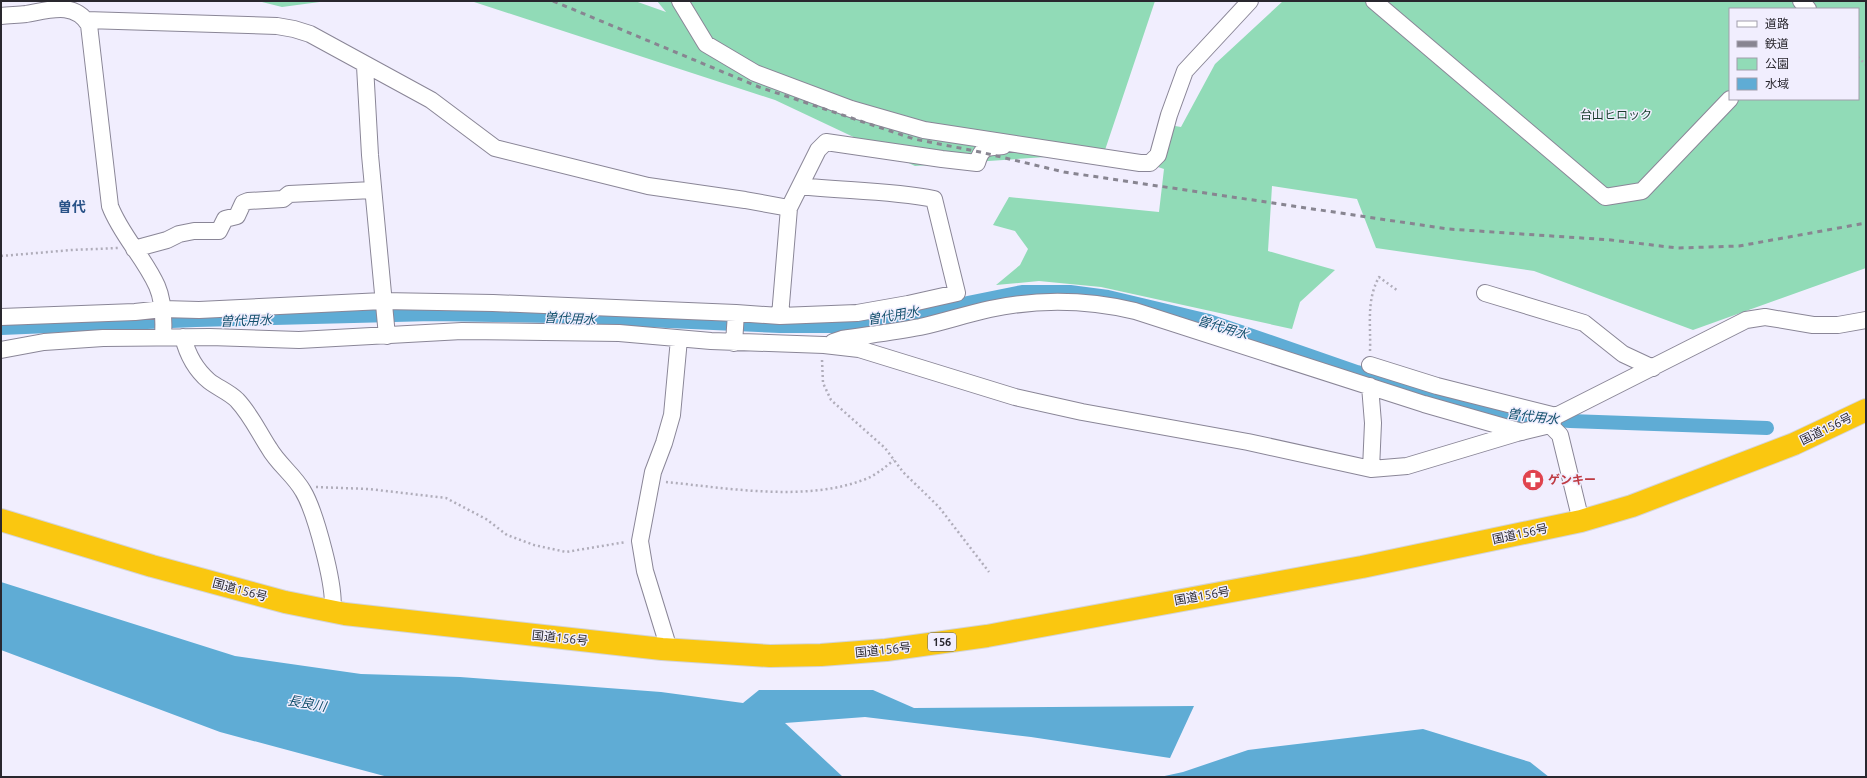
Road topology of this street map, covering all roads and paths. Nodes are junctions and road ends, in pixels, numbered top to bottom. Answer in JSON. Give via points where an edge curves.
{"nodes":[{"id":1,"x":680,"y":1,"type":"edge"},
{"id":2,"x":1250,"y":1,"type":"edge"},
{"id":3,"x":1374,"y":1,"type":"edge"},
{"id":4,"x":1,"y":16,"type":"edge"},
{"id":5,"x":86,"y":20,"type":"junction"},
{"id":6,"x":365,"y":66,"type":"junction"},
{"id":7,"x":1729,"y":100,"type":"edge"},
{"id":8,"x":1015,"y":144,"type":"junction"},
{"id":9,"x":800,"y":186,"type":"junction"},
{"id":10,"x":373,"y":190,"type":"junction"},
{"id":11,"x":789,"y":208,"type":"junction"},
{"id":12,"x":134,"y":249,"type":"junction"},
{"id":13,"x":1,"y":256,"type":"edge"},
{"id":14,"x":1398,"y":291,"type":"dead end"},
{"id":15,"x":1485,"y":293,"type":"dead end"},
{"id":16,"x":780,"y":316,"type":"junction"},
{"id":17,"x":1,"y":317,"type":"edge"},
{"id":18,"x":385,"y":317,"type":"junction"},
{"id":19,"x":570,"y":318,"type":"junction"},
{"id":20,"x":1866,"y":320,"type":"edge"},
{"id":21,"x":163,"y":323,"type":"junction"},
{"id":22,"x":735,"y":327,"type":"junction"},
{"id":23,"x":42,"y":329,"type":"junction"},
{"id":24,"x":183,"y":337,"type":"junction"},
{"id":25,"x":679,"y":339,"type":"junction"},
{"id":26,"x":824,"y":345,"type":"junction"},
{"id":27,"x":1,"y":350,"type":"edge"},
{"id":28,"x":1370,"y":366,"type":"joint"},
{"id":29,"x":1653,"y":368,"type":"junction"},
{"id":30,"x":1370,"y":386,"type":"junction"},
{"id":31,"x":1866,"y":410,"type":"edge"},
{"id":32,"x":1553,"y":421,"type":"junction"},
{"id":33,"x":1522,"y":432,"type":"junction"},
{"id":34,"x":894,"y":460,"type":"junction"},
{"id":35,"x":1371,"y":469,"type":"junction"},
{"id":36,"x":652,"y":480,"type":"junction"},
{"id":37,"x":303,"y":491,"type":"junction"},
{"id":38,"x":1,"y":520,"type":"edge"},
{"id":39,"x":1581,"y":521,"type":"junction"},
{"id":40,"x":640,"y":539,"type":"junction"},
{"id":41,"x":989,"y":572,"type":"dead end"},
{"id":42,"x":332,"y":612,"type":"junction"},
{"id":43,"x":669,"y":649,"type":"junction"}],
"edges":[{"from":1,"to":8,"type":"street","via":[[706,44],[755,73],[851,109],[924,130]]},
{"from":2,"to":8,"type":"street","via":[[1185,71],[1158,155],[1150,162],[1096,158],[1065,150]]},
{"from":3,"to":7,"type":"street","via":[[1605,197],[1642,192]]},
{"from":4,"to":5,"type":"street","via":[[65,8],[73,10]]},
{"from":5,"to":6,"type":"street","via":[[277,26],[310,34]]},
{"from":5,"to":12,"type":"street","via":[[91,33],[110,206],[115,220]]},
{"from":6,"to":10,"type":"street"},
{"from":6,"to":11,"type":"street","via":[[431,100],[495,148],[648,186]]},
{"from":8,"to":9,"type":"street","via":[[984,148],[977,163],[826,142],[818,150]]},
{"from":9,"to":11,"type":"street"},
{"from":9,"to":16,"type":"street","via":[[907,193],[934,199],[958,293],[857,313]]},
{"from":10,"to":12,"type":"street","via":[[289,194],[283,199],[248,201],[244,203],[237,216],[225,219],[219,231],[179,234]]},
{"from":10,"to":18,"type":"street"},
{"from":11,"to":16,"type":"street"},
{"from":12,"to":13,"type":"path","via":[[72,250]]},
{"from":12,"to":21,"type":"street","via":[[157,286]]},
{"from":14,"to":28,"type":"path","via":[[1379,277],[1372,289],[1369,306]]},
{"from":15,"to":29,"type":"street","via":[[1584,323],[1624,354]]},
{"from":16,"to":22,"type":"street"},
{"from":17,"to":23,"type":"street"},
{"from":18,"to":19,"type":"street"},
{"from":18,"to":19,"type":"street","via":[[462,331]]},
{"from":18,"to":21,"type":"street","via":[[199,310]]},
{"from":18,"to":24,"type":"street","via":[[299,340]]},
{"from":19,"to":22,"type":"street"},
{"from":19,"to":25,"type":"street","via":[[619,333]]},
{"from":20,"to":29,"type":"street","via":[[1838,325],[1813,325],[1765,317],[1746,320]]},
{"from":21,"to":23,"type":"street","via":[[104,338]]},
{"from":21,"to":23,"type":"street","via":[[135,312]]},
{"from":21,"to":24,"type":"street"},
{"from":22,"to":25,"type":"street"},
{"from":22,"to":26,"type":"street"},
{"from":23,"to":27,"type":"street"},
{"from":24,"to":37,"type":"street","via":[[186,349],[197,367],[209,381],[236,398],[251,416],[269,449]]},
{"from":25,"to":36,"type":"street","via":[[672,415]]},
{"from":26,"to":30,"type":"street","via":[[842,339],[920,327],[992,308],[1031,303],[1074,302],[1135,311]]},
{"from":26,"to":34,"type":"path","via":[[821,366],[823,383],[831,400],[885,448]]},
{"from":26,"to":35,"type":"street","via":[[858,349],[1015,397],[1082,412],[1248,442]]},
{"from":28,"to":32,"type":"street"},
{"from":29,"to":32,"type":"street"},
{"from":30,"to":33,"type":"street"},
{"from":30,"to":35,"type":"street","via":[[1373,423]]},
{"from":31,"to":39,"type":"highway","name":"国道156号","number":"156","via":[[1794,444],[1632,506]]},
{"from":32,"to":33,"type":"street"},
{"from":32,"to":39,"type":"street","via":[[1560,435]]},
{"from":33,"to":35,"type":"street","via":[[1408,466]]},
{"from":34,"to":36,"type":"path","via":[[865,480],[843,487],[824,489],[760,491]]},
{"from":34,"to":41,"type":"path","via":[[918,488],[939,507]]},
{"from":36,"to":40,"type":"street"},
{"from":37,"to":40,"type":"path","via":[[319,486],[446,498],[486,519],[507,535],[534,545],[566,552]]},
{"from":37,"to":42,"type":"street","via":[[318,531],[328,570],[334,604]]},
{"from":38,"to":42,"type":"highway","name":"国道156号","number":"156","via":[[152,566]]},
{"from":39,"to":43,"type":"highway","name":"国道156号","number":"156","via":[[1362,567],[987,636],[914,647],[821,655],[770,656]]},
{"from":40,"to":43,"type":"street","via":[[645,571]]},
{"from":42,"to":43,"type":"highway","name":"国道156号","number":"156"}]}
